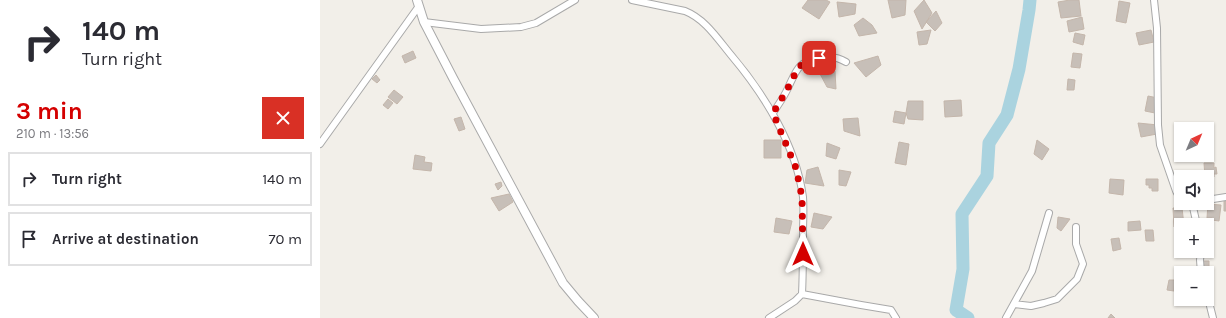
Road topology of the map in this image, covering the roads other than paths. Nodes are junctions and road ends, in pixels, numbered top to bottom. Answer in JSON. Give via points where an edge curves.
{"nodes":[{"id":1,"x":576,"y":0,"type":"edge"},
{"id":2,"x":632,"y":0,"type":"edge"},
{"id":3,"x":1154,"y":0,"type":"edge"},
{"id":4,"x":418,"y":3,"type":"edge"},
{"id":5,"x":424,"y":22,"type":"junction"},
{"id":6,"x":846,"y":62,"type":"dead end"},
{"id":7,"x":773,"y":113,"type":"junction"},
{"id":8,"x":320,"y":144,"type":"edge"},
{"id":9,"x":1174,"y":185,"type":"edge"},
{"id":10,"x":1226,"y":197,"type":"edge"},
{"id":11,"x":1214,"y":199,"type":"edge"},
{"id":12,"x":1049,"y":213,"type":"dead end"},
{"id":13,"x":1076,"y":227,"type":"dead end"},
{"id":14,"x":802,"y":294,"type":"junction"},
{"id":15,"x":1014,"y":304,"type":"junction"},
{"id":16,"x":1210,"y":306,"type":"edge"},
{"id":17,"x":594,"y":318,"type":"edge"},
{"id":18,"x":769,"y":318,"type":"edge"},
{"id":19,"x":896,"y":318,"type":"edge"},
{"id":20,"x":1006,"y":318,"type":"edge"},
{"id":21,"x":1213,"y":318,"type":"edge"}],
"edges":[{"from":1,"to":5,"type":"street","via":[[536,23],[521,27],[481,29]]},
{"from":2,"to":7,"type":"street","via":[[676,8],[698,18],[746,72]]},
{"from":3,"to":9,"type":"street","via":[[1160,145]]},
{"from":4,"to":5,"type":"street"},
{"from":4,"to":8,"type":"street"},
{"from":5,"to":17,"type":"street","via":[[563,283]]},
{"from":6,"to":7,"type":"street","via":[[831,57],[802,63],[794,72]]},
{"from":7,"to":14,"type":"street","via":[[796,168],[802,197]]},
{"from":10,"to":11,"type":"street"},
{"from":12,"to":15,"type":"street","via":[[1032,271]]},
{"from":13,"to":15,"type":"street","via":[[1076,244],[1083,264],[1078,279],[1057,298],[1031,306]]},
{"from":14,"to":18,"type":"street"},
{"from":14,"to":19,"type":"street","via":[[891,310]]},
{"from":15,"to":20,"type":"street"},
{"from":16,"to":21,"type":"street"}]}
